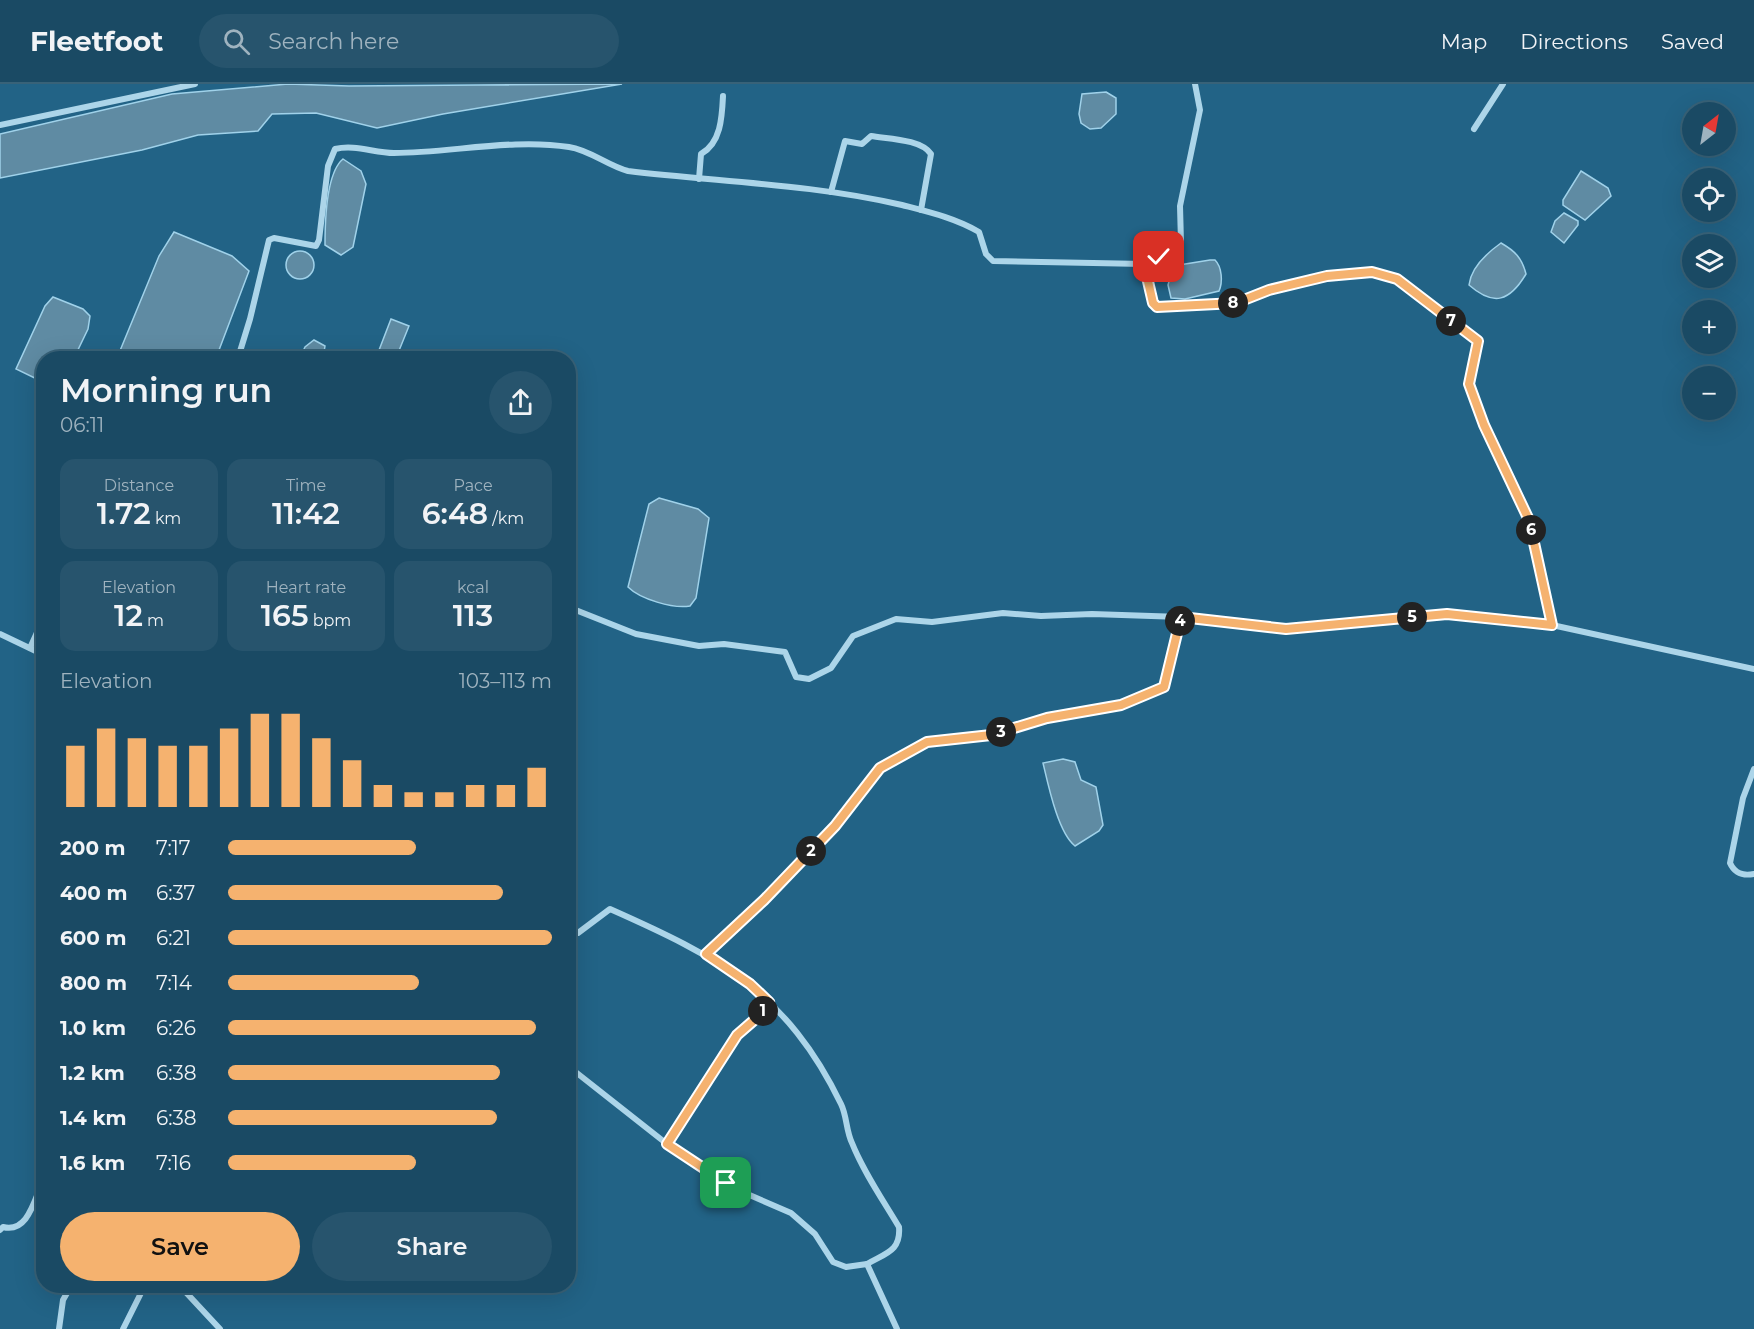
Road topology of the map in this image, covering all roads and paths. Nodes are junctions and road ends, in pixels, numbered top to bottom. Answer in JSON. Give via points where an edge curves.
{"nodes":[{"id":1,"x":195,"y":84,"type":"edge"},
{"id":2,"x":1195,"y":84,"type":"edge"},
{"id":3,"x":1503,"y":84,"type":"edge"},
{"id":4,"x":723,"y":96,"type":"dead end"},
{"id":5,"x":0,"y":125,"type":"edge"},
{"id":6,"x":1474,"y":129,"type":"dead end"},
{"id":7,"x":699,"y":179,"type":"junction"},
{"id":8,"x":831,"y":192,"type":"junction"},
{"id":9,"x":921,"y":210,"type":"junction"},
{"id":10,"x":1144,"y":264,"type":"junction"},
{"id":11,"x":240,"y":351,"type":"edge"},
{"id":12,"x":576,"y":611,"type":"edge"},
{"id":13,"x":1181,"y":617,"type":"junction"},
{"id":14,"x":1552,"y":625,"type":"junction"},
{"id":15,"x":0,"y":633,"type":"edge"},
{"id":16,"x":36,"y":635,"type":"edge"},
{"id":17,"x":30,"y":648,"type":"junction"},
{"id":18,"x":36,"y":651,"type":"edge"},
{"id":19,"x":1754,"y":669,"type":"edge"},
{"id":20,"x":1754,"y":769,"type":"edge"},
{"id":21,"x":1754,"y":874,"type":"edge"},
{"id":22,"x":576,"y":932,"type":"edge"},
{"id":23,"x":706,"y":954,"type":"junction"},
{"id":24,"x":769,"y":1002,"type":"junction"},
{"id":25,"x":576,"y":1071,"type":"edge"},
{"id":26,"x":667,"y":1144,"type":"junction"},
{"id":27,"x":36,"y":1197,"type":"edge"},
{"id":28,"x":0,"y":1230,"type":"edge"},
{"id":29,"x":867,"y":1264,"type":"junction"},
{"id":30,"x":67,"y":1293,"type":"edge"},
{"id":31,"x":141,"y":1293,"type":"edge"},
{"id":32,"x":187,"y":1293,"type":"edge"},
{"id":33,"x":59,"y":1329,"type":"edge"},
{"id":34,"x":123,"y":1329,"type":"edge"},
{"id":35,"x":220,"y":1329,"type":"edge"},
{"id":36,"x":897,"y":1329,"type":"edge"}],
"edges":[{"from":1,"to":5,"type":"street"},
{"from":2,"to":10,"type":"street","via":[[1200,110],[1180,206],[1181,243],[1178,251]]},
{"from":3,"to":6,"type":"street"},
{"from":4,"to":7,"type":"street","via":[[715,142],[701,154]]},
{"from":7,"to":8,"type":"street"},
{"from":7,"to":11,"type":"street","via":[[628,171],[584,151],[556,146],[483,146],[391,153],[335,148],[328,166],[319,240],[316,246],[308,247],[274,238],[268,240]]},
{"from":8,"to":9,"type":"street"},
{"from":8,"to":9,"type":"street","via":[[845,141],[862,144],[871,136],[899,140],[931,154]]},
{"from":9,"to":10,"type":"street","via":[[960,220],[979,232],[986,254],[993,261]]},
{"from":10,"to":14,"type":"street","via":[[1153,303],[1166,308],[1236,303],[1269,290],[1327,276],[1372,272],[1397,279],[1478,341],[1469,384],[1529,520]]},
{"from":12,"to":13,"type":"street","via":[[636,634],[699,646],[724,644],[785,652],[796,677],[809,680],[831,668],[853,636],[896,619],[932,622],[1003,613]]},
{"from":13,"to":14,"type":"street","via":[[1286,629],[1447,614]]},
{"from":13,"to":23,"type":"street","via":[[1164,687],[1121,705],[1047,718],[991,735],[927,742],[880,768],[835,826]]},
{"from":14,"to":19,"type":"street"},
{"from":15,"to":17,"type":"street"},
{"from":16,"to":17,"type":"street"},
{"from":17,"to":18,"type":"street"},
{"from":20,"to":21,"type":"street","via":[[1743,798],[1730,863],[1734,871],[1745,876]]},
{"from":22,"to":23,"type":"street","via":[[610,909]]},
{"from":23,"to":24,"type":"street"},
{"from":24,"to":26,"type":"street","via":[[737,1035]]},
{"from":24,"to":29,"type":"street","via":[[792,1025],[820,1066],[842,1106],[851,1142],[899,1227],[900,1240],[895,1248]]},
{"from":25,"to":26,"type":"street"},
{"from":26,"to":29,"type":"street","via":[[738,1190],[791,1214],[815,1234],[833,1262],[846,1267]]},
{"from":27,"to":28,"type":"street","via":[[20,1226]]},
{"from":29,"to":36,"type":"street"},
{"from":30,"to":33,"type":"street"},
{"from":31,"to":34,"type":"street"},
{"from":32,"to":35,"type":"street"}]}
